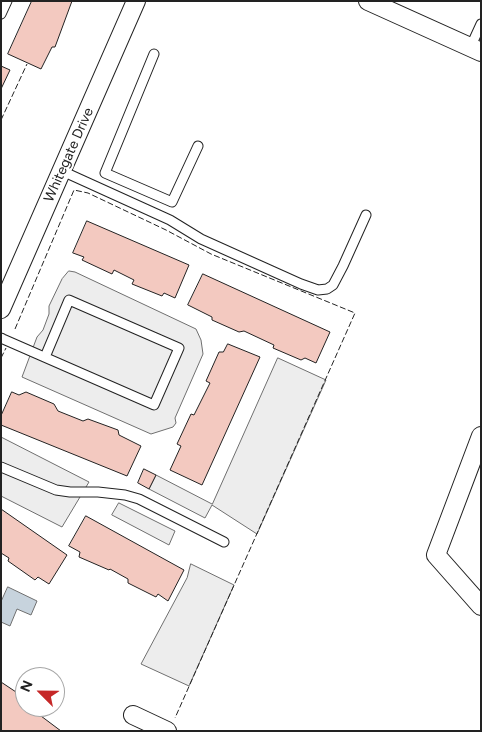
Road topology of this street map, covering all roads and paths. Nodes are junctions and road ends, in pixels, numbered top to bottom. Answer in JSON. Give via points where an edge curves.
{"nodes":[{"id":1,"x":7,"y":1,"type":"edge"},
{"id":2,"x":136,"y":1,"type":"edge"},
{"id":3,"x":368,"y":1,"type":"edge"},
{"id":4,"x":1,"y":14,"type":"edge"},
{"id":5,"x":481,"y":24,"type":"edge"},
{"id":6,"x":476,"y":50,"type":"edge"},
{"id":7,"x":154,"y":54,"type":"dead end"},
{"id":8,"x":198,"y":146,"type":"dead end"},
{"id":9,"x":62,"y":171,"type":"junction"},
{"id":10,"x":105,"y":173,"type":"junction"},
{"id":11,"x":98,"y":188,"type":"junction"},
{"id":12,"x":172,"y":202,"type":"junction"},
{"id":13,"x":366,"y":215,"type":"dead end"},
{"id":14,"x":165,"y":218,"type":"junction"},
{"id":15,"x":1,"y":309,"type":"edge"},
{"id":16,"x":1,"y":338,"type":"edge"},
{"id":17,"x":44,"y":357,"type":"junction"},
{"id":18,"x":481,"y":436,"type":"edge"},
{"id":19,"x":1,"y":468,"type":"edge"},
{"id":20,"x":224,"y":542,"type":"dead end"},
{"id":21,"x":481,"y":606,"type":"edge"},
{"id":22,"x":132,"y":715,"type":"dead end"},
{"id":23,"x":167,"y":731,"type":"edge"}],
"edges":[{"from":1,"to":4,"type":"lane"},
{"from":2,"to":9,"type":"street","name":"Whitegate Drive"},
{"from":3,"to":6,"type":"street"},
{"from":5,"to":6,"type":"lane"},
{"from":7,"to":10,"type":"lane"},
{"from":8,"to":12,"type":"lane"},
{"from":9,"to":11,"type":"lane"},
{"from":9,"to":15,"type":"street","name":"Whitegate Drive"},
{"from":10,"to":11,"type":"lane"},
{"from":10,"to":12,"type":"lane"},
{"from":11,"to":14,"type":"lane"},
{"from":12,"to":14,"type":"lane"},
{"from":13,"to":14,"type":"lane","via":[[333,285],[318,290],[201,239]]},
{"from":16,"to":17,"type":"lane"},
{"from":17,"to":17,"type":"lane","via":[[154,405],[179,348],[70,300]]},
{"from":18,"to":21,"type":"street","via":[[436,555]]},
{"from":19,"to":20,"type":"lane","via":[[56,490],[98,492],[139,499]]},
{"from":22,"to":23,"type":"street"}]}
